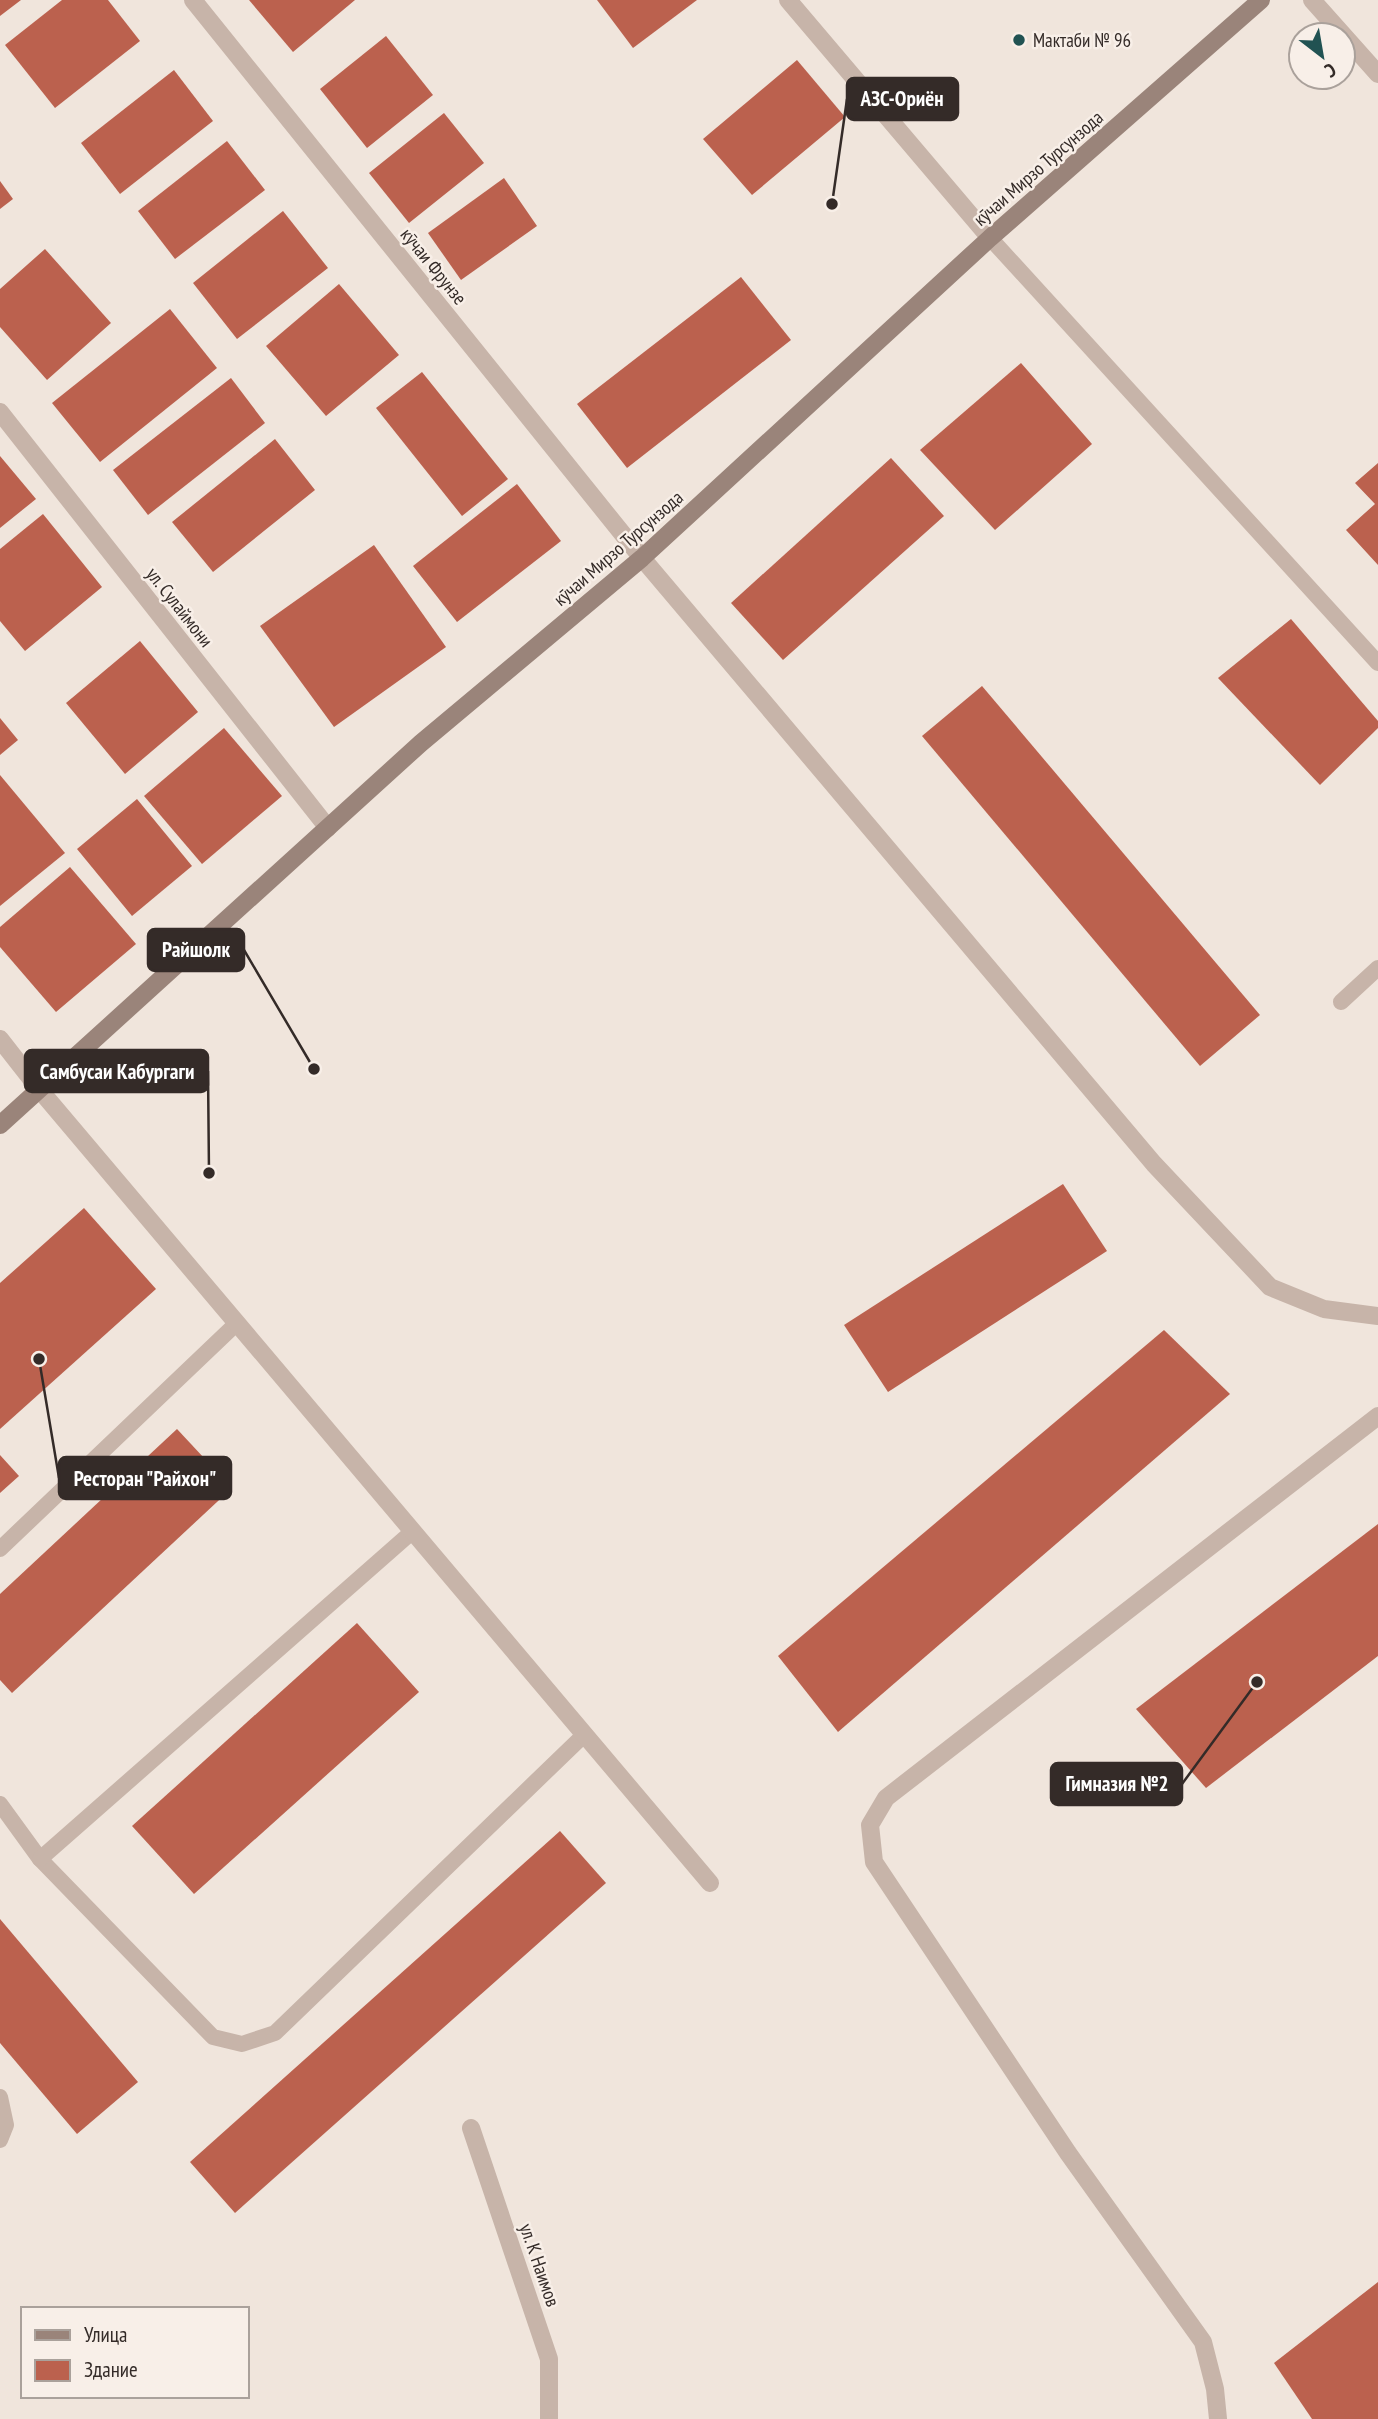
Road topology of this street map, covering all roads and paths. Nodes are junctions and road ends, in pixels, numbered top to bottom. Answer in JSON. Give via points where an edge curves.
{"nodes":[{"id":1,"x":193,"y":0,"type":"edge"},
{"id":2,"x":788,"y":0,"type":"edge"},
{"id":3,"x":1261,"y":0,"type":"edge"},
{"id":4,"x":1312,"y":0,"type":"edge"},
{"id":5,"x":1378,"y":74,"type":"edge"},
{"id":6,"x":990,"y":237,"type":"junction"},
{"id":7,"x":0,"y":412,"type":"edge"},
{"id":8,"x":642,"y":558,"type":"junction"},
{"id":9,"x":1378,"y":663,"type":"edge"},
{"id":10,"x":328,"y":828,"type":"junction"},
{"id":11,"x":1378,"y":968,"type":"edge"},
{"id":12,"x":1341,"y":1002,"type":"dead end"},
{"id":13,"x":0,"y":1039,"type":"edge"},
{"id":14,"x":39,"y":1089,"type":"junction"},
{"id":15,"x":0,"y":1125,"type":"edge"},
{"id":16,"x":1378,"y":1316,"type":"edge"},
{"id":17,"x":237,"y":1323,"type":"junction"},
{"id":18,"x":1378,"y":1416,"type":"edge"},
{"id":19,"x":413,"y":1531,"type":"junction"},
{"id":20,"x":0,"y":1549,"type":"edge"},
{"id":21,"x":585,"y":1734,"type":"junction"},
{"id":22,"x":0,"y":1804,"type":"edge"},
{"id":23,"x":40,"y":1859,"type":"junction"},
{"id":24,"x":710,"y":1883,"type":"dead end"},
{"id":25,"x":0,"y":2097,"type":"edge"},
{"id":26,"x":471,"y":2128,"type":"dead end"},
{"id":27,"x":0,"y":2140,"type":"edge"},
{"id":28,"x":549,"y":2419,"type":"edge"},
{"id":29,"x":1218,"y":2419,"type":"edge"}],
"edges":[{"from":1,"to":8,"type":"street","name":"кӯчаи Фрунзе"},
{"from":2,"to":6,"type":"street"},
{"from":3,"to":6,"type":"main road","name":"кӯчаи Мирзо Турсунзода"},
{"from":4,"to":5,"type":"street"},
{"from":6,"to":8,"type":"main road","name":"кӯчаи Мирзо Турсунзода"},
{"from":6,"to":9,"type":"lane"},
{"from":7,"to":10,"type":"street","name":"ул. Сулаймони"},
{"from":8,"to":10,"type":"main road","name":"кӯчаи Мирзо Турсунзода"},
{"from":8,"to":16,"type":"street","name":"кӯчаи Фрунзе","via":[[1154,1164],[1270,1287],[1324,1309]]},
{"from":10,"to":14,"type":"main road","name":"кӯчаи Мирзо Турсунзода"},
{"from":11,"to":12,"type":"lane"},
{"from":13,"to":14,"type":"street"},
{"from":14,"to":15,"type":"main road","name":"кӯчаи Мирзо Турсунзода"},
{"from":14,"to":17,"type":"street"},
{"from":17,"to":19,"type":"street"},
{"from":17,"to":20,"type":"lane"},
{"from":18,"to":29,"type":"street","via":[[886,1798],[870,1825],[874,1863],[1068,2153],[1203,2342]]},
{"from":19,"to":21,"type":"street"},
{"from":19,"to":23,"type":"lane"},
{"from":21,"to":23,"type":"lane","via":[[275,2033],[243,2044],[213,2037]]},
{"from":21,"to":24,"type":"street"},
{"from":22,"to":23,"type":"lane"},
{"from":25,"to":27,"type":"lane","via":[[6,2125]]},
{"from":26,"to":28,"type":"street","name":"ул. К Наимов","via":[[550,2359]]}]}
